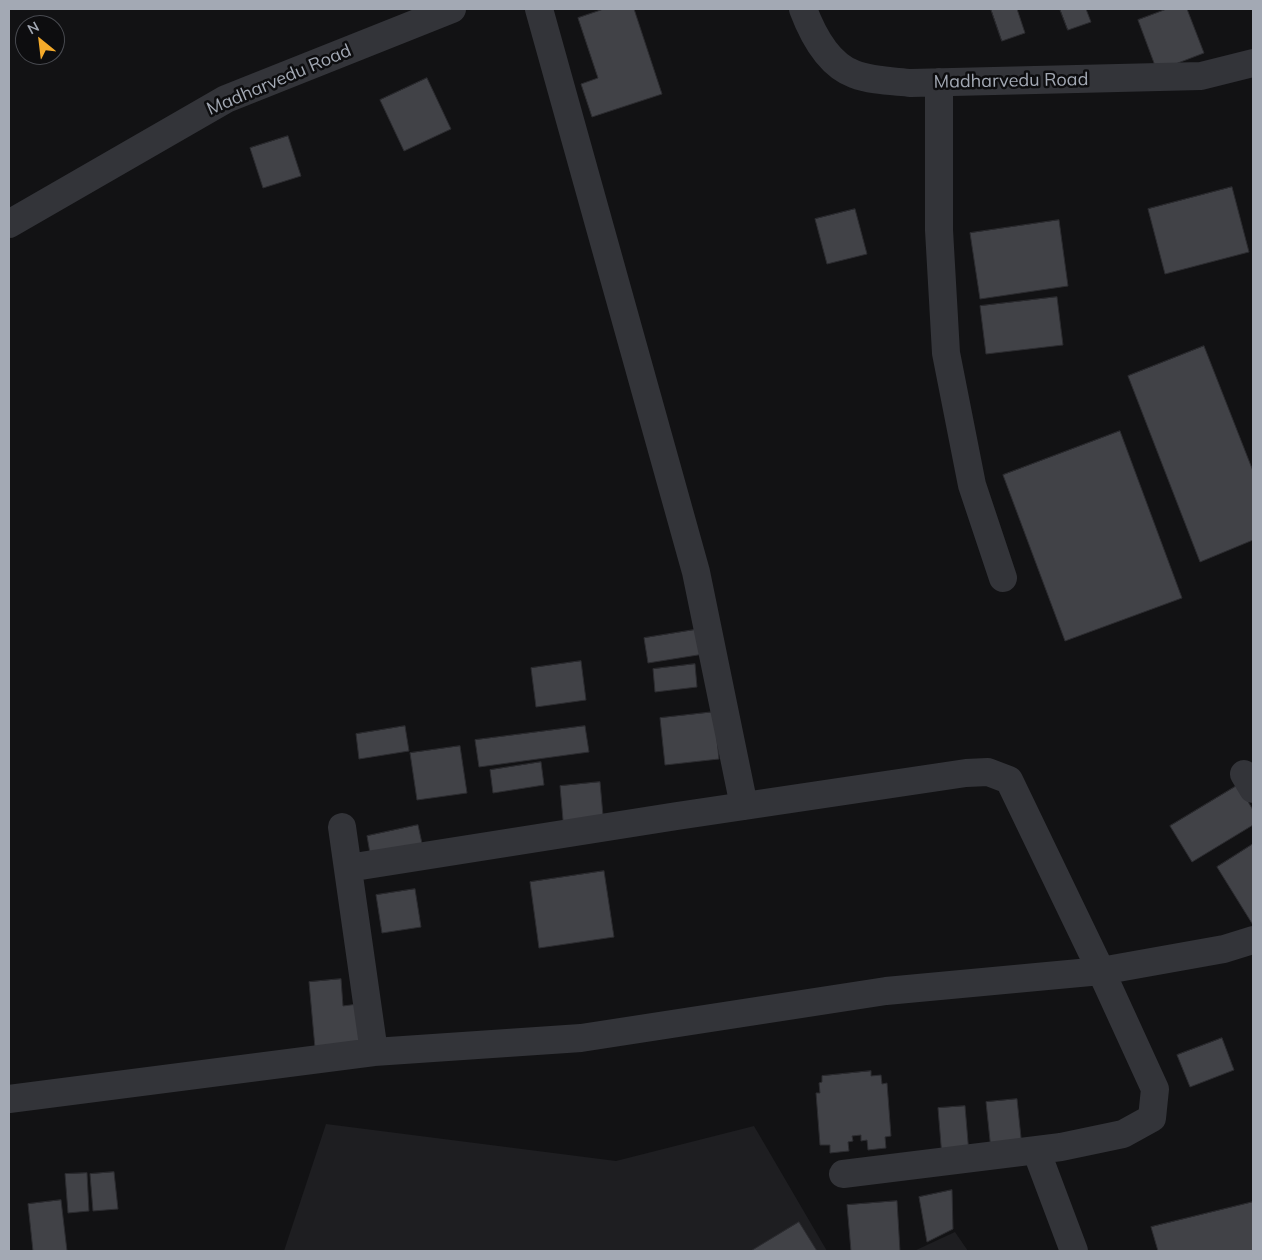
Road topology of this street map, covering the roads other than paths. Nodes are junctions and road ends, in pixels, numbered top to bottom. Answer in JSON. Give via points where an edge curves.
{"nodes":[{"id":1,"x":452,"y":9,"type":"edge"},
{"id":2,"x":539,"y":9,"type":"edge"},
{"id":3,"x":803,"y":9,"type":"edge"},
{"id":4,"x":1253,"y":64,"type":"edge"},
{"id":5,"x":939,"y":82,"type":"junction"},
{"id":6,"x":9,"y":224,"type":"edge"},
{"id":7,"x":1003,"y":578,"type":"dead end"},
{"id":8,"x":744,"y":806,"type":"junction"},
{"id":9,"x":342,"y":827,"type":"dead end"},
{"id":10,"x":348,"y":868,"type":"junction"},
{"id":11,"x":1253,"y":940,"type":"edge"},
{"id":12,"x":1101,"y":971,"type":"junction"},
{"id":13,"x":374,"y":1052,"type":"junction"},
{"id":14,"x":9,"y":1099,"type":"edge"},
{"id":15,"x":1036,"y":1150,"type":"junction"},
{"id":16,"x":842,"y":1174,"type":"dead end"},
{"id":17,"x":1074,"y":1251,"type":"edge"}],
"edges":[{"from":1,"to":6,"type":"street","name":"Madharvedu Road","via":[[226,99]]},
{"from":2,"to":8,"type":"street","via":[[696,572]]},
{"from":3,"to":5,"type":"street","name":"Madharvedu Road","via":[[825,52],[852,74],[874,80]]},
{"from":4,"to":5,"type":"street","name":"Madharvedu Road","via":[[1201,76]]},
{"from":5,"to":7,"type":"street","via":[[939,230],[946,353],[972,485]]},
{"from":8,"to":10,"type":"street"},
{"from":8,"to":12,"type":"street","via":[[966,773],[988,772],[1009,780]]},
{"from":9,"to":10,"type":"street"},
{"from":10,"to":13,"type":"street"},
{"from":11,"to":12,"type":"street"},
{"from":12,"to":13,"type":"street","via":[[886,991],[580,1038]]},
{"from":12,"to":15,"type":"street","via":[[1155,1089],[1152,1118],[1123,1134]]},
{"from":13,"to":14,"type":"street"},
{"from":15,"to":16,"type":"street"},
{"from":15,"to":17,"type":"street"}]}
